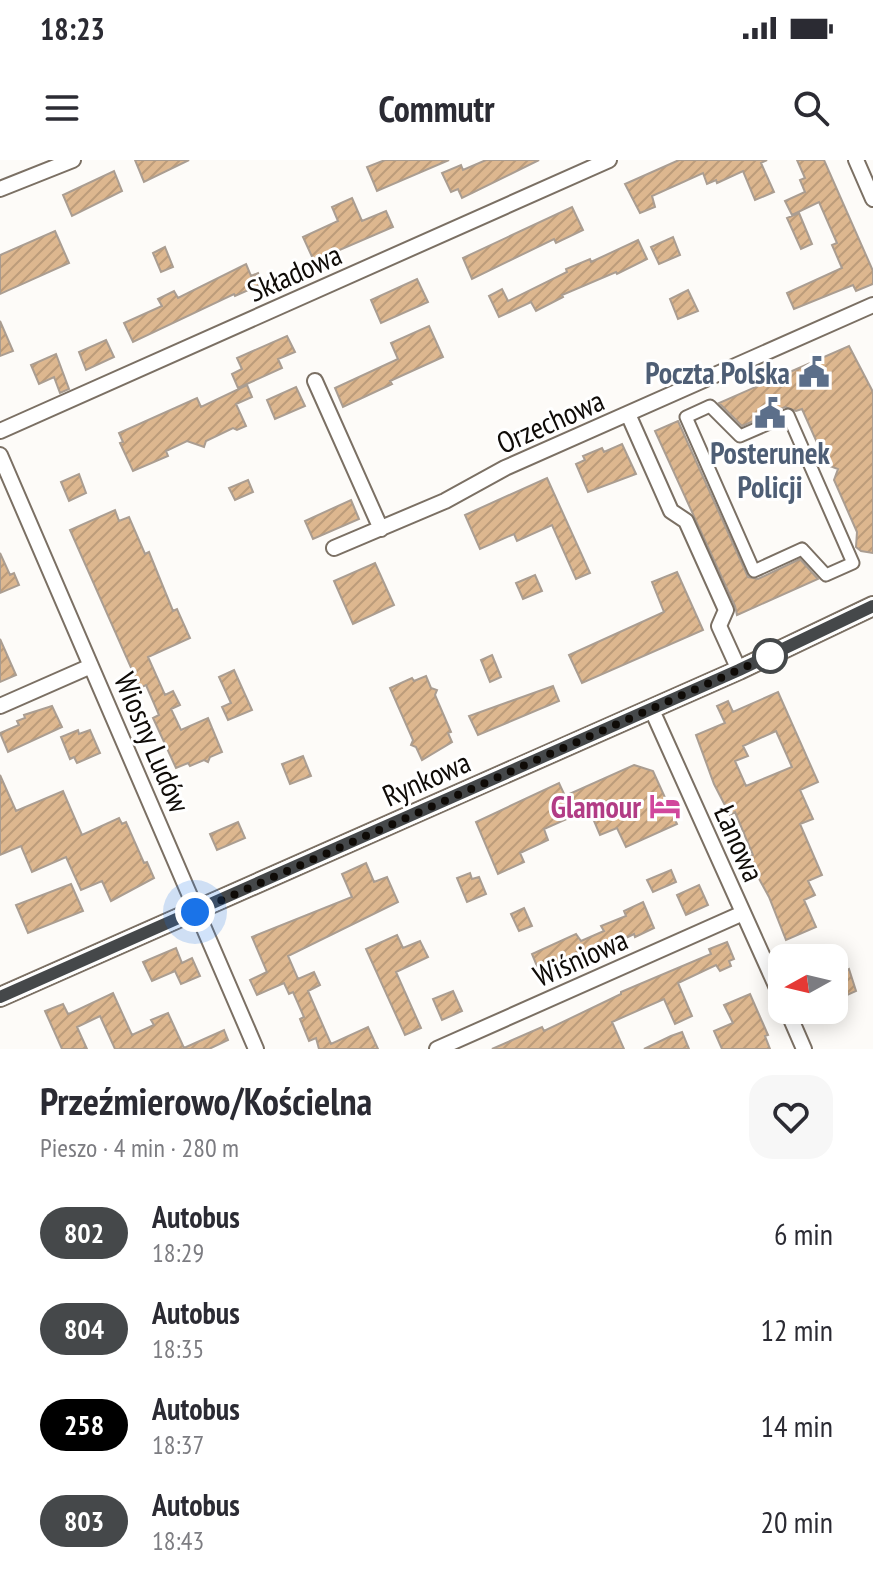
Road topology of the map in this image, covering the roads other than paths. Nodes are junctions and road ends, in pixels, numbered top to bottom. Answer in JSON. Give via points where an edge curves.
{"nodes":[{"id":1,"x":73,"y":160,"type":"edge"},
{"id":2,"x":609,"y":160,"type":"edge"},
{"id":3,"x":856,"y":160,"type":"edge"},
{"id":4,"x":0,"y":189,"type":"edge"},
{"id":5,"x":873,"y":199,"type":"edge"},
{"id":6,"x":873,"y":305,"type":"edge"},
{"id":7,"x":315,"y":381,"type":"dead end"},
{"id":8,"x":628,"y":414,"type":"junction"},
{"id":9,"x":0,"y":431,"type":"edge"},
{"id":10,"x":0,"y":455,"type":"edge"},
{"id":11,"x":381,"y":529,"type":"junction"},
{"id":12,"x":334,"y":548,"type":"dead end"},
{"id":13,"x":853,"y":563,"type":"joint"},
{"id":14,"x":873,"y":606,"type":"edge"},
{"id":15,"x":91,"y":666,"type":"junction"},
{"id":16,"x":739,"y":670,"type":"junction"},
{"id":17,"x":0,"y":706,"type":"edge"},
{"id":18,"x":651,"y":708,"type":"junction"},
{"id":19,"x":195,"y":912,"type":"junction"},
{"id":20,"x":743,"y":913,"type":"junction"},
{"id":21,"x":768,"y":968,"type":"edge"},
{"id":22,"x":0,"y":997,"type":"edge"},
{"id":23,"x":793,"y":1024,"type":"edge"},
{"id":24,"x":256,"y":1049,"type":"edge"},
{"id":25,"x":437,"y":1049,"type":"edge"},
{"id":26,"x":804,"y":1049,"type":"edge"}],
"edges":[{"from":1,"to":4,"type":"street"},
{"from":2,"to":9,"type":"street","name":"Składowa"},
{"from":3,"to":5,"type":"street"},
{"from":6,"to":8,"type":"street","name":"Orzechowa"},
{"from":7,"to":11,"type":"street"},
{"from":8,"to":11,"type":"street","name":"Orzechowa"},
{"from":8,"to":16,"type":"street","via":[[671,511],[686,521],[726,610],[719,626]]},
{"from":10,"to":15,"type":"street","name":"Wiosny Ludów"},
{"from":11,"to":12,"type":"street","name":"Orzechowa"},
{"from":13,"to":13,"type":"street","via":[[826,575],[802,549],[754,571],[686,417],[710,406],[740,436],[788,415]]},
{"from":14,"to":16,"type":"street","name":"Rynkowa"},
{"from":15,"to":17,"type":"street"},
{"from":15,"to":19,"type":"street","name":"Wiosny Ludów"},
{"from":16,"to":18,"type":"street","name":"Rynkowa"},
{"from":18,"to":19,"type":"street","name":"Rynkowa"},
{"from":18,"to":20,"type":"street","name":"Łanowa"},
{"from":19,"to":22,"type":"street","name":"Rynkowa"},
{"from":19,"to":24,"type":"street","name":"Wiosny Ludów"},
{"from":20,"to":21,"type":"street","name":"Łanowa"},
{"from":20,"to":25,"type":"street","name":"Wiśniowa"},
{"from":23,"to":26,"type":"street"}]}
